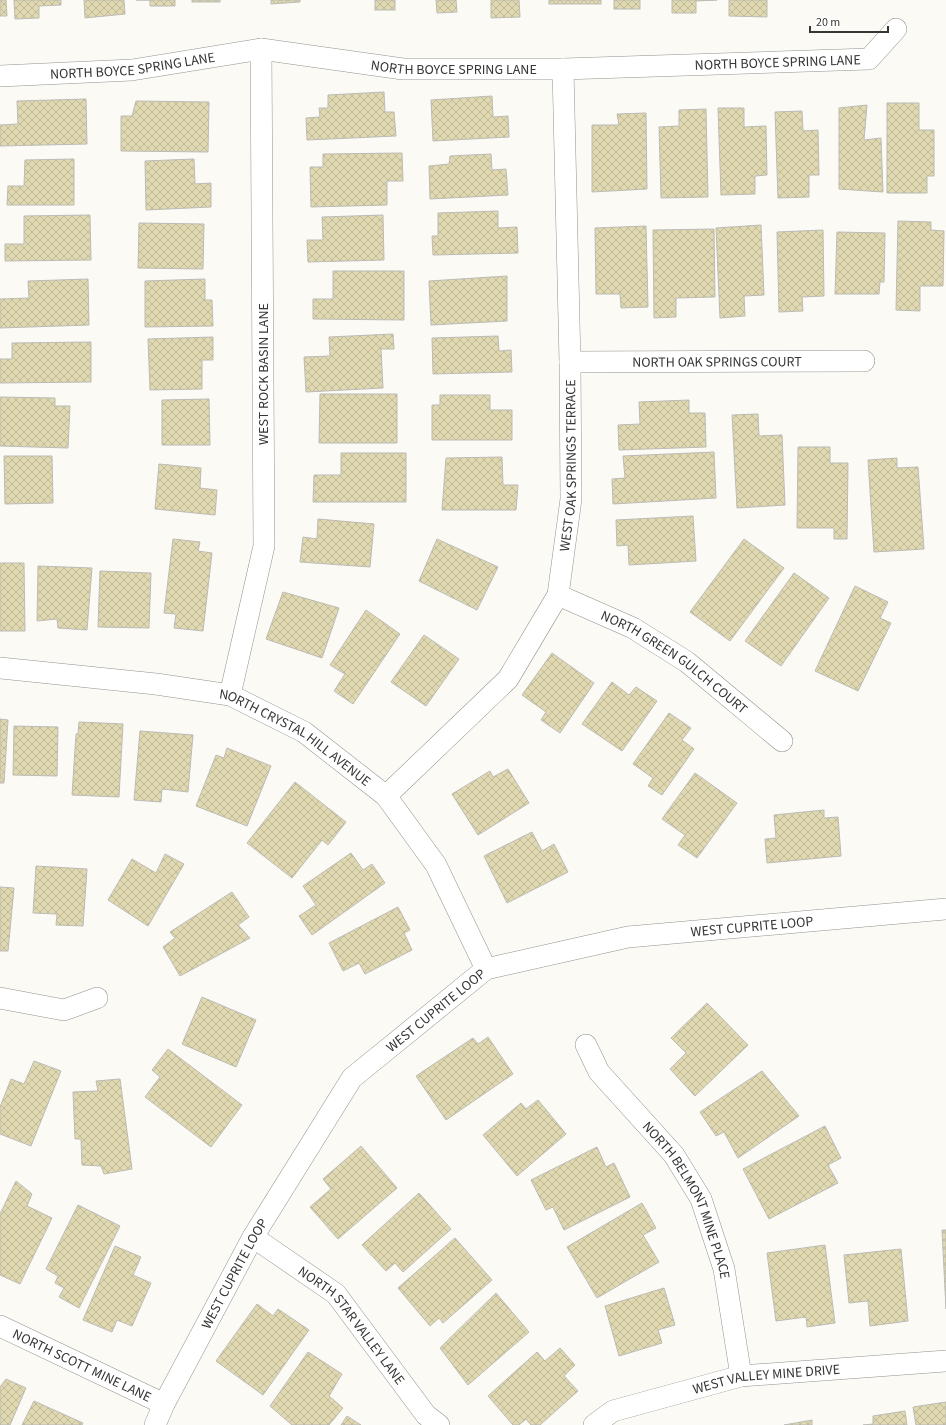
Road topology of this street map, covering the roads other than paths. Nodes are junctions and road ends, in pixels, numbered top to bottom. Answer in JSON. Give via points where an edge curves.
{"nodes":[{"id":1,"x":896,"y":29,"type":"dead end"},
{"id":2,"x":261,"y":49,"type":"junction"},
{"id":3,"x":563,"y":69,"type":"junction"},
{"id":4,"x":0,"y":76,"type":"edge"},
{"id":5,"x":864,"y":361,"type":"dead end"},
{"id":6,"x":570,"y":362,"type":"junction"},
{"id":7,"x":558,"y":595,"type":"junction"},
{"id":8,"x":0,"y":668,"type":"edge"},
{"id":9,"x":230,"y":695,"type":"junction"},
{"id":10,"x":782,"y":741,"type":"dead end"},
{"id":11,"x":386,"y":796,"type":"junction"},
{"id":12,"x":946,"y":909,"type":"edge"},
{"id":13,"x":486,"y":968,"type":"junction"},
{"id":14,"x":0,"y":998,"type":"edge"},
{"id":15,"x":98,"y":998,"type":"dead end"},
{"id":16,"x":586,"y":1045,"type":"dead end"},
{"id":17,"x":254,"y":1237,"type":"junction"},
{"id":18,"x":0,"y":1326,"type":"edge"},
{"id":19,"x":946,"y":1361,"type":"edge"},
{"id":20,"x":741,"y":1376,"type":"junction"},
{"id":21,"x":164,"y":1404,"type":"junction"},
{"id":22,"x":155,"y":1425,"type":"edge"},
{"id":23,"x":439,"y":1425,"type":"edge"},
{"id":24,"x":594,"y":1425,"type":"edge"}],
"edges":[{"from":1,"to":3,"type":"street","name":"NORTH BOYCE SPRING LANE","via":[[869,59]]},
{"from":2,"to":3,"type":"street","name":"NORTH BOYCE SPRING LANE","via":[[404,69]]},
{"from":2,"to":4,"type":"street","name":"NORTH BOYCE SPRING LANE","via":[[132,70]]},
{"from":2,"to":9,"type":"street","name":"WEST ROCK BASIN LANE","via":[[264,546]]},
{"from":3,"to":6,"type":"street","name":"WEST OAK SPRINGS TERRACE"},
{"from":5,"to":6,"type":"street","name":"NORTH OAK SPRINGS COURT"},
{"from":6,"to":7,"type":"street","name":"WEST OAK SPRINGS TERRACE","via":[[571,499]]},
{"from":7,"to":10,"type":"street","name":"NORTH GREEN GULCH COURT","via":[[633,628],[687,662]]},
{"from":7,"to":11,"type":"street","name":"WEST OAK SPRINGS TERRACE","via":[[508,679]]},
{"from":8,"to":9,"type":"street","name":"NORTH CRYSTAL HILL AVENUE","via":[[156,684]]},
{"from":9,"to":11,"type":"street","name":"NORTH CRYSTAL HILL AVENUE","via":[[304,732]]},
{"from":11,"to":13,"type":"street","name":"NORTH CRYSTAL HILL AVENUE","via":[[436,865]]},
{"from":12,"to":13,"type":"street","name":"WEST CUPRITE LOOP","via":[[628,937]]},
{"from":13,"to":17,"type":"street","name":"WEST CUPRITE LOOP","via":[[352,1078]]},
{"from":14,"to":15,"type":"street","via":[[64,1010]]},
{"from":16,"to":20,"type":"street","name":"NORTH BELMONT MINE PLACE","via":[[599,1072],[674,1155],[701,1199],[724,1269]]},
{"from":17,"to":21,"type":"street","name":"WEST CUPRITE LOOP"},
{"from":17,"to":23,"type":"street","name":"NORTH STAR VALLEY LANE","via":[[336,1294],[426,1415]]},
{"from":18,"to":21,"type":"street","name":"NORTH SCOTT MINE LANE"},
{"from":19,"to":20,"type":"street","name":"WEST VALLEY MINE DRIVE"},
{"from":20,"to":24,"type":"street","name":"WEST VALLEY MINE DRIVE","via":[[614,1410]]},
{"from":21,"to":22,"type":"street","name":"WEST CUPRITE LOOP"}]}
